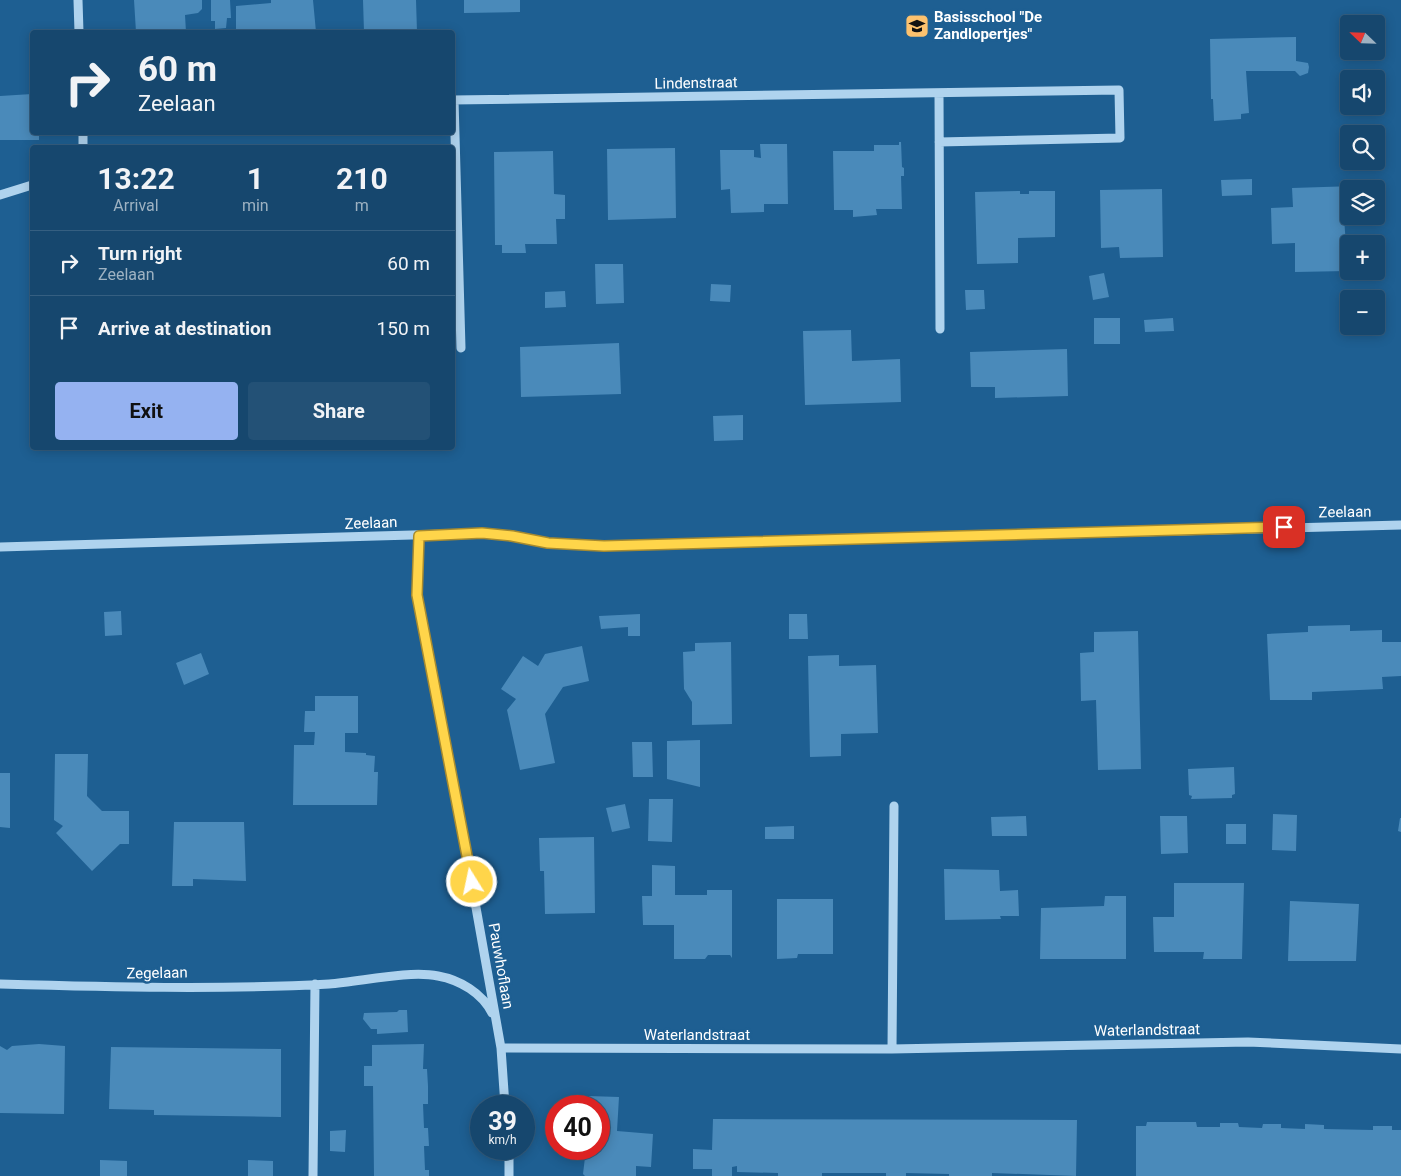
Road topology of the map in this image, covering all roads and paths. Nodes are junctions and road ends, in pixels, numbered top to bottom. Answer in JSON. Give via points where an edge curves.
{"nodes":[{"id":1,"x":78,"y":0,"type":"edge"},
{"id":2,"x":80,"y":30,"type":"edge"},
{"id":3,"x":939,"y":93,"type":"junction"},
{"id":4,"x":455,"y":100,"type":"edge"},
{"id":5,"x":939,"y":142,"type":"junction"},
{"id":6,"x":455,"y":162,"type":"edge"},
{"id":7,"x":30,"y":186,"type":"edge"},
{"id":8,"x":0,"y":195,"type":"edge"},
{"id":9,"x":940,"y":329,"type":"dead end"},
{"id":10,"x":461,"y":348,"type":"dead end"},
{"id":11,"x":1401,"y":525,"type":"edge"},
{"id":12,"x":419,"y":536,"type":"junction"},
{"id":13,"x":0,"y":547,"type":"edge"},
{"id":14,"x":894,"y":806,"type":"dead end"},
{"id":15,"x":0,"y":984,"type":"edge"},
{"id":16,"x":315,"y":984,"type":"junction"},
{"id":17,"x":497,"y":1022,"type":"junction"},
{"id":18,"x":501,"y":1048,"type":"junction"},
{"id":19,"x":892,"y":1049,"type":"junction"},
{"id":20,"x":1401,"y":1049,"type":"edge"},
{"id":21,"x":505,"y":1095,"type":"edge"},
{"id":22,"x":508,"y":1160,"type":"edge"},
{"id":23,"x":313,"y":1176,"type":"edge"},
{"id":24,"x":509,"y":1176,"type":"edge"}],
"edges":[{"from":1,"to":2,"type":"street"},
{"from":3,"to":4,"type":"street","name":"Lindenstraat"},
{"from":3,"to":5,"type":"street"},
{"from":3,"to":5,"type":"street","name":"Lindenstraat","via":[[1119,90],[1120,138]]},
{"from":5,"to":9,"type":"street"},
{"from":6,"to":10,"type":"street","name":"Lindenstraat"},
{"from":7,"to":8,"type":"street"},
{"from":11,"to":12,"type":"street","name":"Zeelaan","via":[[604,546],[548,543],[482,533]]},
{"from":12,"to":13,"type":"street","name":"Zeelaan"},
{"from":12,"to":17,"type":"street","name":"Pauwhoflaan","via":[[417,595]]},
{"from":14,"to":19,"type":"street"},
{"from":15,"to":16,"type":"street","name":"Zegelaan","via":[[125,988]]},
{"from":16,"to":17,"type":"street","name":"Zegelaan","via":[[436,975],[478,994]]},
{"from":16,"to":23,"type":"street"},
{"from":17,"to":18,"type":"street","name":"Pauwhoflaan"},
{"from":18,"to":19,"type":"street","name":"Waterlandstraat"},
{"from":18,"to":21,"type":"street","name":"Pauwhoflaan"},
{"from":19,"to":20,"type":"street","name":"Waterlandstraat","via":[[1248,1042]]},
{"from":22,"to":24,"type":"street"}]}
